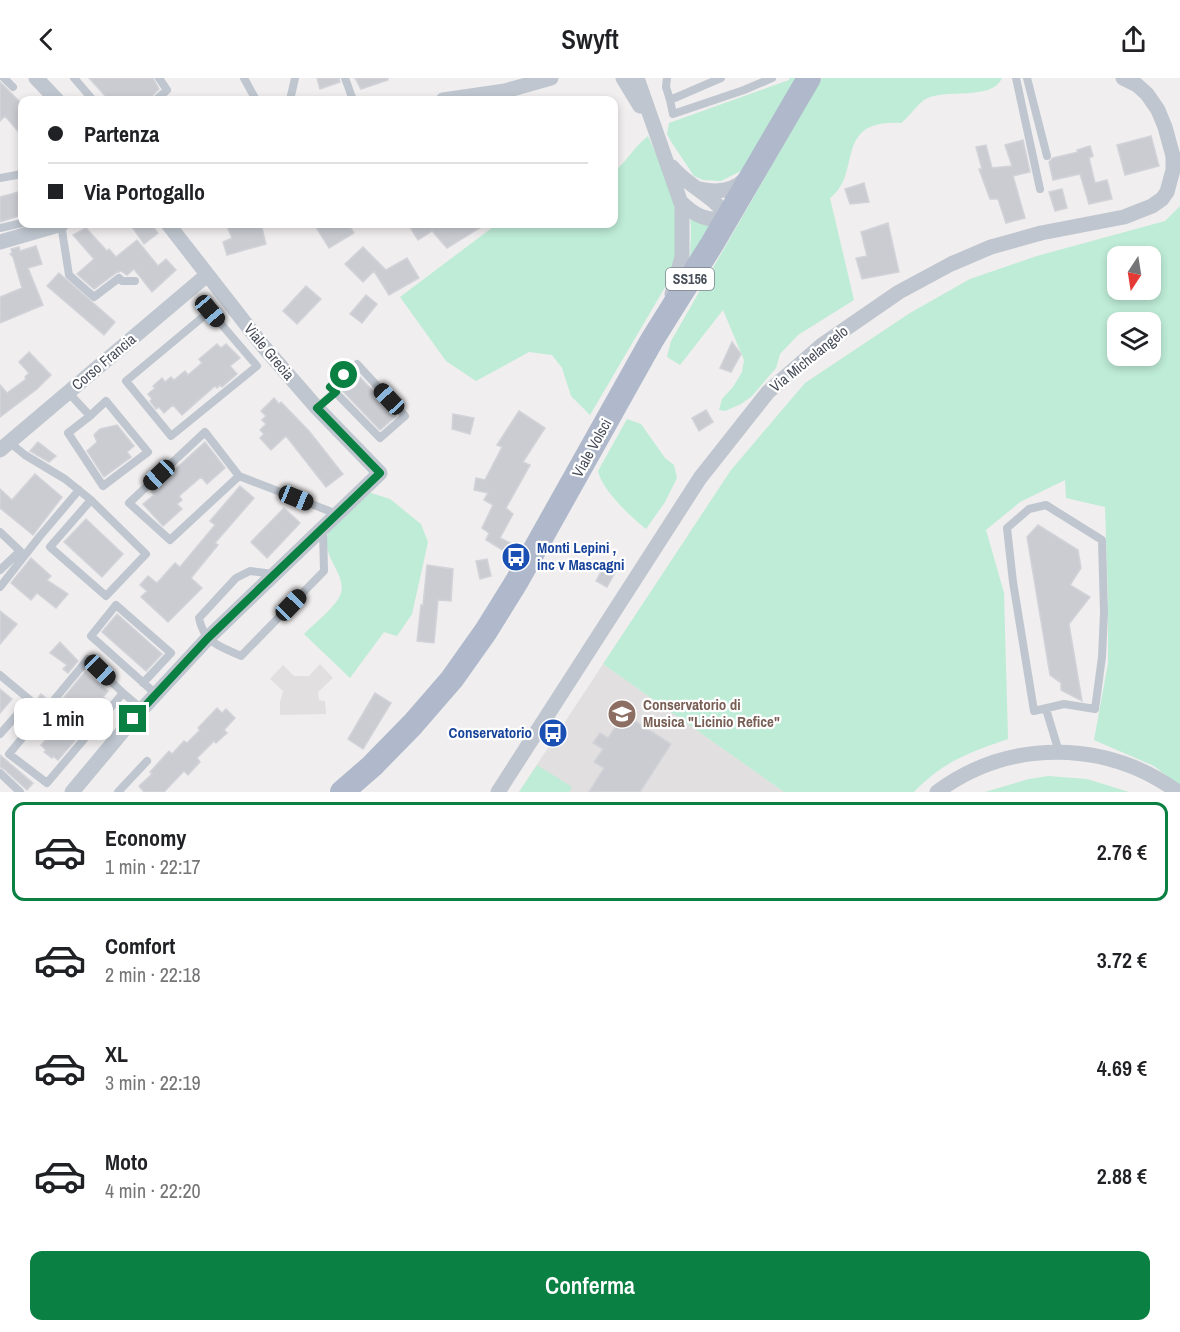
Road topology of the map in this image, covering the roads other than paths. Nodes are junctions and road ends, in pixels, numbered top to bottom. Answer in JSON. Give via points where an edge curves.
{"nodes":[{"id":1,"x":36,"y":78,"type":"edge"},
{"id":2,"x":74,"y":78,"type":"edge"},
{"id":3,"x":159,"y":78,"type":"edge"},
{"id":4,"x":244,"y":78,"type":"edge"},
{"id":5,"x":295,"y":78,"type":"edge"},
{"id":6,"x":345,"y":78,"type":"edge"},
{"id":7,"x":551,"y":78,"type":"edge"},
{"id":8,"x":623,"y":78,"type":"edge"},
{"id":9,"x":637,"y":78,"type":"edge"},
{"id":10,"x":667,"y":78,"type":"edge"},
{"id":11,"x":721,"y":78,"type":"edge"},
{"id":12,"x":772,"y":78,"type":"edge"},
{"id":13,"x":808,"y":78,"type":"edge"},
{"id":14,"x":1016,"y":78,"type":"edge"},
{"id":15,"x":1027,"y":78,"type":"edge"},
{"id":16,"x":2,"y":79,"type":"edge"},
{"id":17,"x":1128,"y":79,"type":"edge"},
{"id":18,"x":13,"y":87,"type":"dead end"},
{"id":19,"x":53,"y":96,"type":"edge"},
{"id":20,"x":90,"y":96,"type":"edge"},
{"id":21,"x":160,"y":96,"type":"edge"},
{"id":22,"x":254,"y":96,"type":"edge"},
{"id":23,"x":291,"y":96,"type":"edge"},
{"id":24,"x":352,"y":96,"type":"edge"},
{"id":25,"x":471,"y":96,"type":"edge"},
{"id":26,"x":670,"y":100,"type":"junction"},
{"id":27,"x":656,"y":134,"type":"junction"},
{"id":28,"x":663,"y":153,"type":"junction"},
{"id":29,"x":1047,"y":156,"type":"dead end"},
{"id":30,"x":757,"y":167,"type":"junction"},
{"id":31,"x":18,"y":175,"type":"edge"},
{"id":32,"x":0,"y":178,"type":"edge"},
{"id":33,"x":697,"y":188,"type":"junction"},
{"id":34,"x":1040,"y":189,"type":"dead end"},
{"id":35,"x":681,"y":202,"type":"junction"},
{"id":36,"x":727,"y":218,"type":"junction"},
{"id":37,"x":18,"y":224,"type":"edge"},
{"id":38,"x":0,"y":228,"type":"edge"},
{"id":39,"x":48,"y":228,"type":"edge"},
{"id":40,"x":63,"y":228,"type":"edge"},
{"id":41,"x":171,"y":228,"type":"edge"},
{"id":42,"x":0,"y":242,"type":"edge"},
{"id":43,"x":207,"y":275,"type":"junction"},
{"id":44,"x":135,"y":281,"type":"dead end"},
{"id":45,"x":652,"y":340,"type":"junction"},
{"id":46,"x":263,"y":346,"type":"junction"},
{"id":47,"x":249,"y":357,"type":"junction"},
{"id":48,"x":68,"y":392,"type":"junction"},
{"id":49,"x":336,"y":392,"type":"junction"},
{"id":50,"x":317,"y":408,"type":"junction"},
{"id":51,"x":90,"y":416,"type":"junction"},
{"id":52,"x":3,"y":442,"type":"edge"},
{"id":53,"x":239,"y":476,"type":"junction"},
{"id":54,"x":79,"y":490,"type":"junction"},
{"id":55,"x":91,"y":500,"type":"junction"},
{"id":56,"x":337,"y":514,"type":"junction"},
{"id":57,"x":322,"y":529,"type":"junction"},
{"id":58,"x":0,"y":532,"type":"edge"},
{"id":59,"x":0,"y":570,"type":"edge"},
{"id":60,"x":273,"y":574,"type":"junction"},
{"id":61,"x":0,"y":587,"type":"edge"},
{"id":62,"x":208,"y":638,"type":"junction"},
{"id":63,"x":0,"y":675,"type":"edge"},
{"id":64,"x":143,"y":682,"type":"junction"},
{"id":65,"x":123,"y":693,"type":"junction"},
{"id":66,"x":157,"y":695,"type":"junction"},
{"id":67,"x":1046,"y":709,"type":"junction"},
{"id":68,"x":142,"y":710,"type":"junction"},
{"id":69,"x":0,"y":734,"type":"edge"},
{"id":70,"x":1059,"y":752,"type":"junction"},
{"id":71,"x":147,"y":761,"type":"dead end"},
{"id":72,"x":0,"y":773,"type":"edge"},
{"id":73,"x":20,"y":792,"type":"edge"},
{"id":74,"x":72,"y":792,"type":"edge"},
{"id":75,"x":118,"y":792,"type":"edge"},
{"id":76,"x":342,"y":792,"type":"edge"},
{"id":77,"x":498,"y":792,"type":"edge"},
{"id":78,"x":937,"y":792,"type":"edge"},
{"id":79,"x":1178,"y":792,"type":"edge"}],
"edges":[{"from":1,"to":19,"type":"street"},
{"from":2,"to":20,"type":"lane"},
{"from":3,"to":21,"type":"lane","via":[[167,90]]},
{"from":4,"to":22,"type":"lane"},
{"from":5,"to":23,"type":"lane"},
{"from":6,"to":24,"type":"lane"},
{"from":7,"to":25,"type":"street"},
{"from":8,"to":27,"type":"street"},
{"from":9,"to":27,"type":"street"},
{"from":10,"to":26,"type":"lane"},
{"from":11,"to":26,"type":"lane"},
{"from":12,"to":26,"type":"lane","via":[[673,114]]},
{"from":13,"to":30,"type":"main road","name":"Viale Volsci","number":"SS156"},
{"from":14,"to":34,"type":"lane"},
{"from":15,"to":29,"type":"lane"},
{"from":16,"to":18,"type":"lane"},
{"from":17,"to":77,"type":"street","name":"Via Michelangelo","via":[[1153,103],[1171,147],[1173,171],[1162,199],[1124,217],[1041,233],[991,247],[951,264],[899,292],[822,345],[768,392],[700,478]]},
{"from":27,"to":28,"type":"street"},
{"from":28,"to":33,"type":"street","via":[[680,177]]},
{"from":28,"to":35,"type":"street"},
{"from":30,"to":33,"type":"street","via":[[730,189],[717,192]]},
{"from":30,"to":36,"type":"main road","name":"Viale Volsci","number":"SS156"},
{"from":31,"to":32,"type":"lane"},
{"from":33,"to":36,"type":"street"},
{"from":35,"to":36,"type":"street","via":[[705,219]]},
{"from":35,"to":45,"type":"street","via":[[682,257],[669,302]]},
{"from":36,"to":45,"type":"main road","name":"Viale Volsci","number":"SS156"},
{"from":37,"to":38,"type":"lane"},
{"from":39,"to":42,"type":"street"},
{"from":40,"to":44,"type":"lane","via":[[69,275],[94,297],[119,278]]},
{"from":41,"to":43,"type":"street","name":"Viale Grecia"},
{"from":43,"to":46,"type":"street","name":"Viale Grecia"},
{"from":43,"to":48,"type":"street","name":"Corso Francia"},
{"from":45,"to":76,"type":"main road","name":"Viale Volsci","number":"SS156","via":[[486,631],[413,724]]},
{"from":46,"to":47,"type":"lane"},
{"from":46,"to":50,"type":"street","name":"Viale Grecia"},
{"from":47,"to":47,"type":"lane","via":[[257,366],[171,436],[126,381],[210,311]]},
{"from":48,"to":51,"type":"lane"},
{"from":48,"to":52,"type":"street","name":"Corso Francia"},
{"from":49,"to":49,"type":"lane","via":[[330,387],[357,364],[405,416],[380,438]]},
{"from":49,"to":50,"type":"lane"},
{"from":50,"to":56,"type":"street","name":"Viale Grecia","via":[[380,473]]},
{"from":51,"to":51,"type":"lane","via":[[106,401],[148,452],[103,486],[68,433]]},
{"from":52,"to":54,"type":"lane"},
{"from":53,"to":53,"type":"lane","via":[[204,432],[129,503],[170,540]]},
{"from":53,"to":56,"type":"lane"},
{"from":54,"to":55,"type":"lane"},
{"from":54,"to":61,"type":"lane"},
{"from":55,"to":55,"type":"lane","via":[[50,547],[106,597],[146,554]]},
{"from":56,"to":57,"type":"street"},
{"from":57,"to":60,"type":"street"},
{"from":57,"to":62,"type":"lane","via":[[324,571],[241,656]]},
{"from":58,"to":59,"type":"lane","via":[[20,551]]},
{"from":60,"to":62,"type":"street"},
{"from":60,"to":62,"type":"lane","via":[[250,571],[236,578],[199,618]]},
{"from":62,"to":66,"type":"street"},
{"from":63,"to":69,"type":"lane","via":[[30,700]]},
{"from":64,"to":64,"type":"lane","via":[[91,636],[116,605],[171,653]]},
{"from":64,"to":66,"type":"lane"},
{"from":65,"to":65,"type":"lane","via":[[47,783],[9,754],[88,659]]},
{"from":65,"to":68,"type":"lane"},
{"from":66,"to":68,"type":"street"},
{"from":67,"to":67,"type":"lane","via":[[1064,704],[1095,709],[1104,613],[1102,540],[1046,505],[1029,508],[1007,528],[1034,711]]},
{"from":67,"to":70,"type":"lane"},
{"from":68,"to":74,"type":"street"},
{"from":70,"to":78,"type":"street","via":[[996,763],[966,774]]},
{"from":70,"to":79,"type":"street","via":[[1126,763]]},
{"from":71,"to":75,"type":"lane"},
{"from":72,"to":73,"type":"lane"}]}
